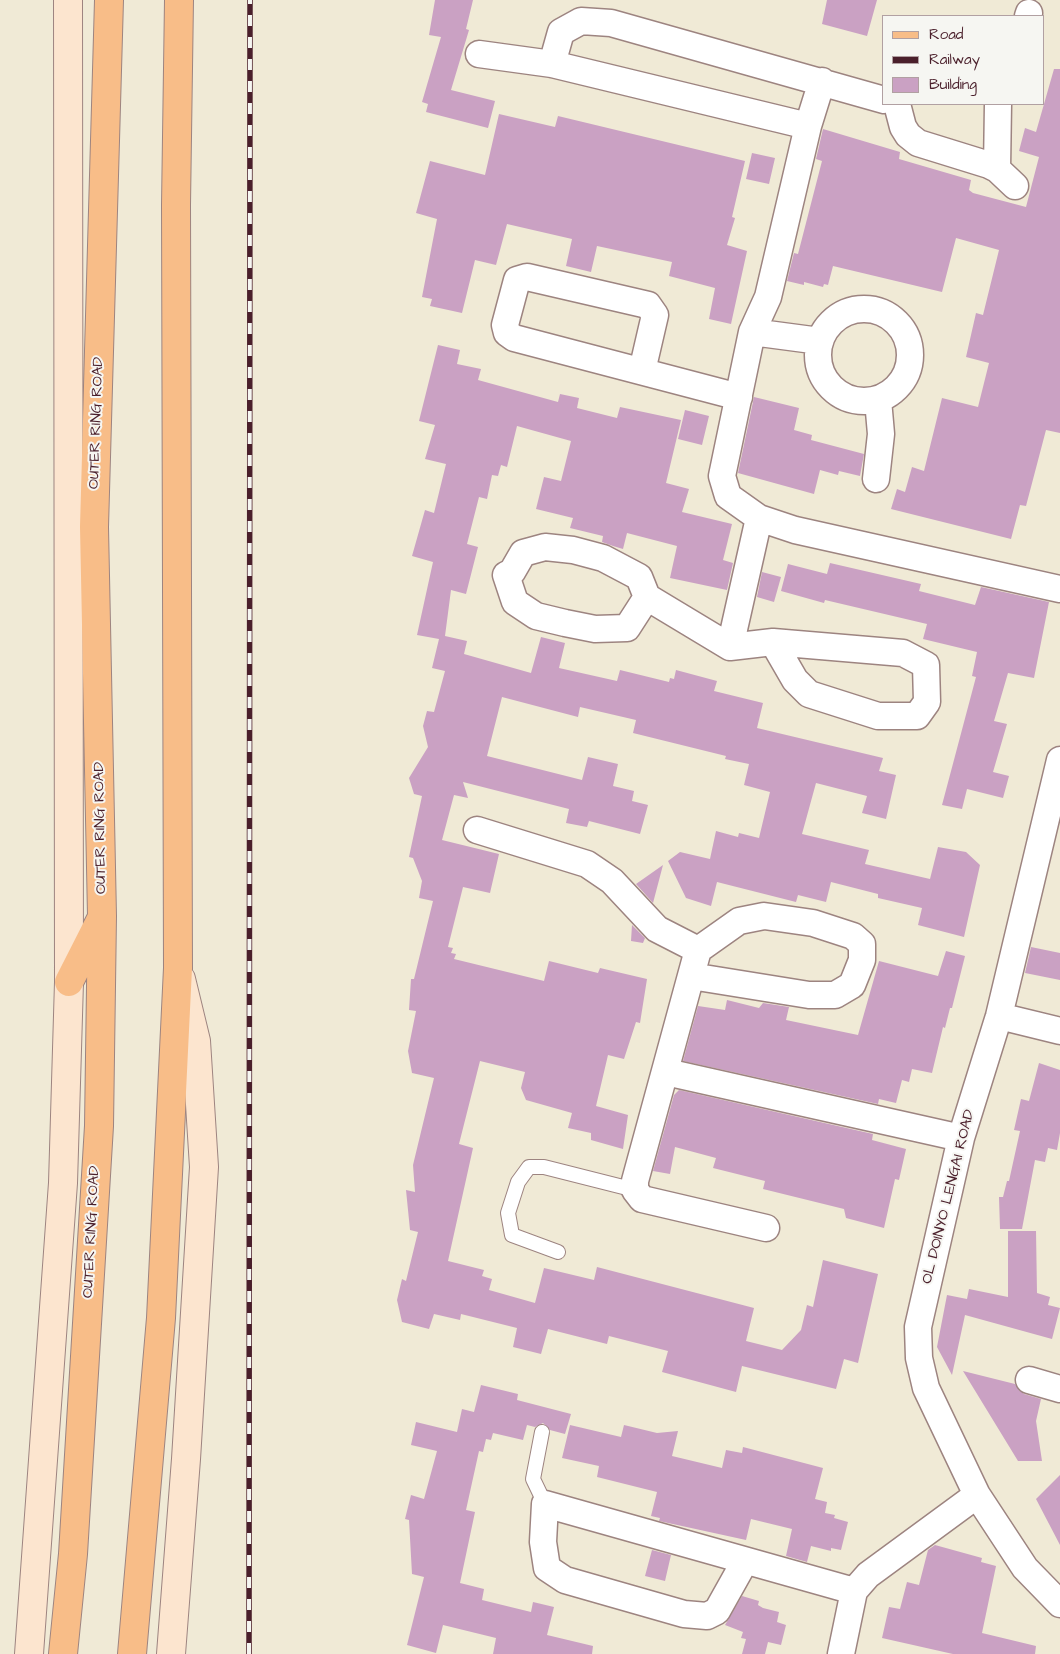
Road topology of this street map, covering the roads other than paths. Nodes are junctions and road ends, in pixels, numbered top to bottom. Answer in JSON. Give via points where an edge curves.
{"nodes":[{"id":1,"x":68,"y":0,"type":"edge"},
{"id":2,"x":109,"y":0,"type":"edge"},
{"id":3,"x":178,"y":0,"type":"edge"},
{"id":4,"x":479,"y":54,"type":"dead end"},
{"id":5,"x":552,"y":64,"type":"junction"},
{"id":6,"x":822,"y":81,"type":"junction"},
{"id":7,"x":882,"y":99,"type":"edge"},
{"id":8,"x":896,"y":105,"type":"edge"},
{"id":9,"x":998,"y":105,"type":"edge"},
{"id":10,"x":808,"y":126,"type":"junction"},
{"id":11,"x":752,"y":332,"type":"junction"},
{"id":12,"x":820,"y":341,"type":"junction"},
{"id":13,"x":642,"y":371,"type":"junction"},
{"id":14,"x":739,"y":397,"type":"junction"},
{"id":15,"x":878,"y":400,"type":"junction"},
{"id":16,"x":876,"y":478,"type":"dead end"},
{"id":17,"x":760,"y":518,"type":"junction"},
{"id":18,"x":1060,"y":589,"type":"edge"},
{"id":19,"x":648,"y":597,"type":"junction"},
{"id":20,"x":773,"y":642,"type":"junction"},
{"id":21,"x":730,"y":648,"type":"junction"},
{"id":22,"x":1060,"y":760,"type":"edge"},
{"id":23,"x":477,"y":830,"type":"dead end"},
{"id":24,"x":102,"y":916,"type":"junction"},
{"id":25,"x":698,"y":950,"type":"junction"},
{"id":26,"x":178,"y":968,"type":"junction"},
{"id":27,"x":691,"y":976,"type":"junction"},
{"id":28,"x":69,"y":982,"type":"junction"},
{"id":29,"x":998,"y":1016,"type":"junction"},
{"id":30,"x":1060,"y":1031,"type":"edge"},
{"id":31,"x":666,"y":1072,"type":"junction"},
{"id":32,"x":961,"y":1138,"type":"junction"},
{"id":33,"x":635,"y":1190,"type":"junction"},
{"id":34,"x":766,"y":1228,"type":"dead end"},
{"id":35,"x":558,"y":1252,"type":"dead end"},
{"id":36,"x":1029,"y":1380,"type":"dead end"},
{"id":37,"x":1060,"y":1389,"type":"edge"},
{"id":38,"x":542,"y":1432,"type":"dead end"},
{"id":39,"x":977,"y":1495,"type":"junction"},
{"id":40,"x":545,"y":1504,"type":"junction"},
{"id":41,"x":745,"y":1561,"type":"junction"},
{"id":42,"x":854,"y":1591,"type":"junction"},
{"id":43,"x":1060,"y":1604,"type":"edge"},
{"id":44,"x":29,"y":1654,"type":"edge"},
{"id":45,"x":63,"y":1654,"type":"edge"},
{"id":46,"x":132,"y":1654,"type":"edge"},
{"id":47,"x":171,"y":1654,"type":"edge"},
{"id":48,"x":841,"y":1654,"type":"edge"}],
"edges":[{"from":1,"to":28,"type":"main road"},
{"from":2,"to":24,"type":"main road","name":"OUTER RING ROAD","via":[[94,527]]},
{"from":3,"to":26,"type":"main road"},
{"from":4,"to":5,"type":"street"},
{"from":5,"to":6,"type":"street","via":[[561,32],[581,21],[611,23]]},
{"from":5,"to":10,"type":"street"},
{"from":6,"to":7,"type":"street"},
{"from":6,"to":10,"type":"street"},
{"from":8,"to":9,"type":"street","via":[[908,135],[918,143],[1006,178]]},
{"from":10,"to":11,"type":"street","via":[[768,296]]},
{"from":11,"to":12,"type":"street"},
{"from":11,"to":14,"type":"street"},
{"from":12,"to":15,"type":"street","via":[[818,358],[823,375],[834,389],[848,398]]},
{"from":12,"to":15,"type":"street","via":[[828,327],[841,316],[856,310],[873,310],[889,316],[901,327],[909,342],[911,358],[906,375],[897,388]]},
{"from":13,"to":13,"type":"street","via":[[514,338],[507,333],[505,325],[517,280],[527,277],[648,305],[655,315]]},
{"from":13,"to":14,"type":"street"},
{"from":14,"to":17,"type":"street","via":[[722,476],[728,496]]},
{"from":15,"to":16,"type":"street","via":[[881,434]]},
{"from":17,"to":18,"type":"street","via":[[795,530]]},
{"from":17,"to":21,"type":"street"},
{"from":19,"to":19,"type":"street","via":[[627,628],[595,629],[536,616],[515,602],[506,575],[512,572],[523,552],[545,547],[573,550],[603,558],[639,577]]},
{"from":19,"to":21,"type":"street"},
{"from":20,"to":20,"type":"street","via":[[796,680],[809,694],[878,716],[917,716],[927,702],[926,665],[903,653]]},
{"from":20,"to":21,"type":"street"},
{"from":22,"to":29,"type":"street","name":"OL DOINYO LENGAI ROAD"},
{"from":23,"to":25,"type":"street","via":[[587,864],[612,880],[657,929]]},
{"from":24,"to":28,"type":"main road"},
{"from":24,"to":45,"type":"main road","name":"OUTER RING ROAD","via":[[100,1126],[73,1554]]},
{"from":25,"to":27,"type":"street"},
{"from":25,"to":27,"type":"street","via":[[739,921],[764,916],[813,923],[853,936],[862,944],[862,960],[852,985],[835,994],[809,994]]},
{"from":26,"to":46,"type":"main road","via":[[161,1318]]},
{"from":26,"to":47,"type":"main road","via":[[196,1041],[204,1167]]},
{"from":27,"to":31,"type":"street"},
{"from":28,"to":44,"type":"main road","via":[[63,1183]]},
{"from":29,"to":30,"type":"street"},
{"from":29,"to":32,"type":"street","name":"OL DOINYO LENGAI ROAD"},
{"from":31,"to":32,"type":"street"},
{"from":31,"to":33,"type":"street","via":[[635,1180]]},
{"from":32,"to":39,"type":"street","name":"OL DOINYO LENGAI ROAD","via":[[918,1327],[919,1350],[926,1388]]},
{"from":33,"to":34,"type":"street","via":[[642,1199]]},
{"from":33,"to":35,"type":"lane","via":[[529,1166],[518,1182],[508,1213],[512,1236]]},
{"from":36,"to":37,"type":"street"},
{"from":38,"to":40,"type":"lane","via":[[533,1479]]},
{"from":39,"to":42,"type":"street","via":[[893,1554]]},
{"from":39,"to":43,"type":"street","name":"OL DOINYO LENGAI ROAD","via":[[1025,1568]]},
{"from":40,"to":41,"type":"street"},
{"from":40,"to":41,"type":"street","via":[[543,1542],[547,1568],[565,1580],[684,1614],[707,1616],[717,1611]]},
{"from":41,"to":42,"type":"street"},
{"from":42,"to":48,"type":"street"}]}
